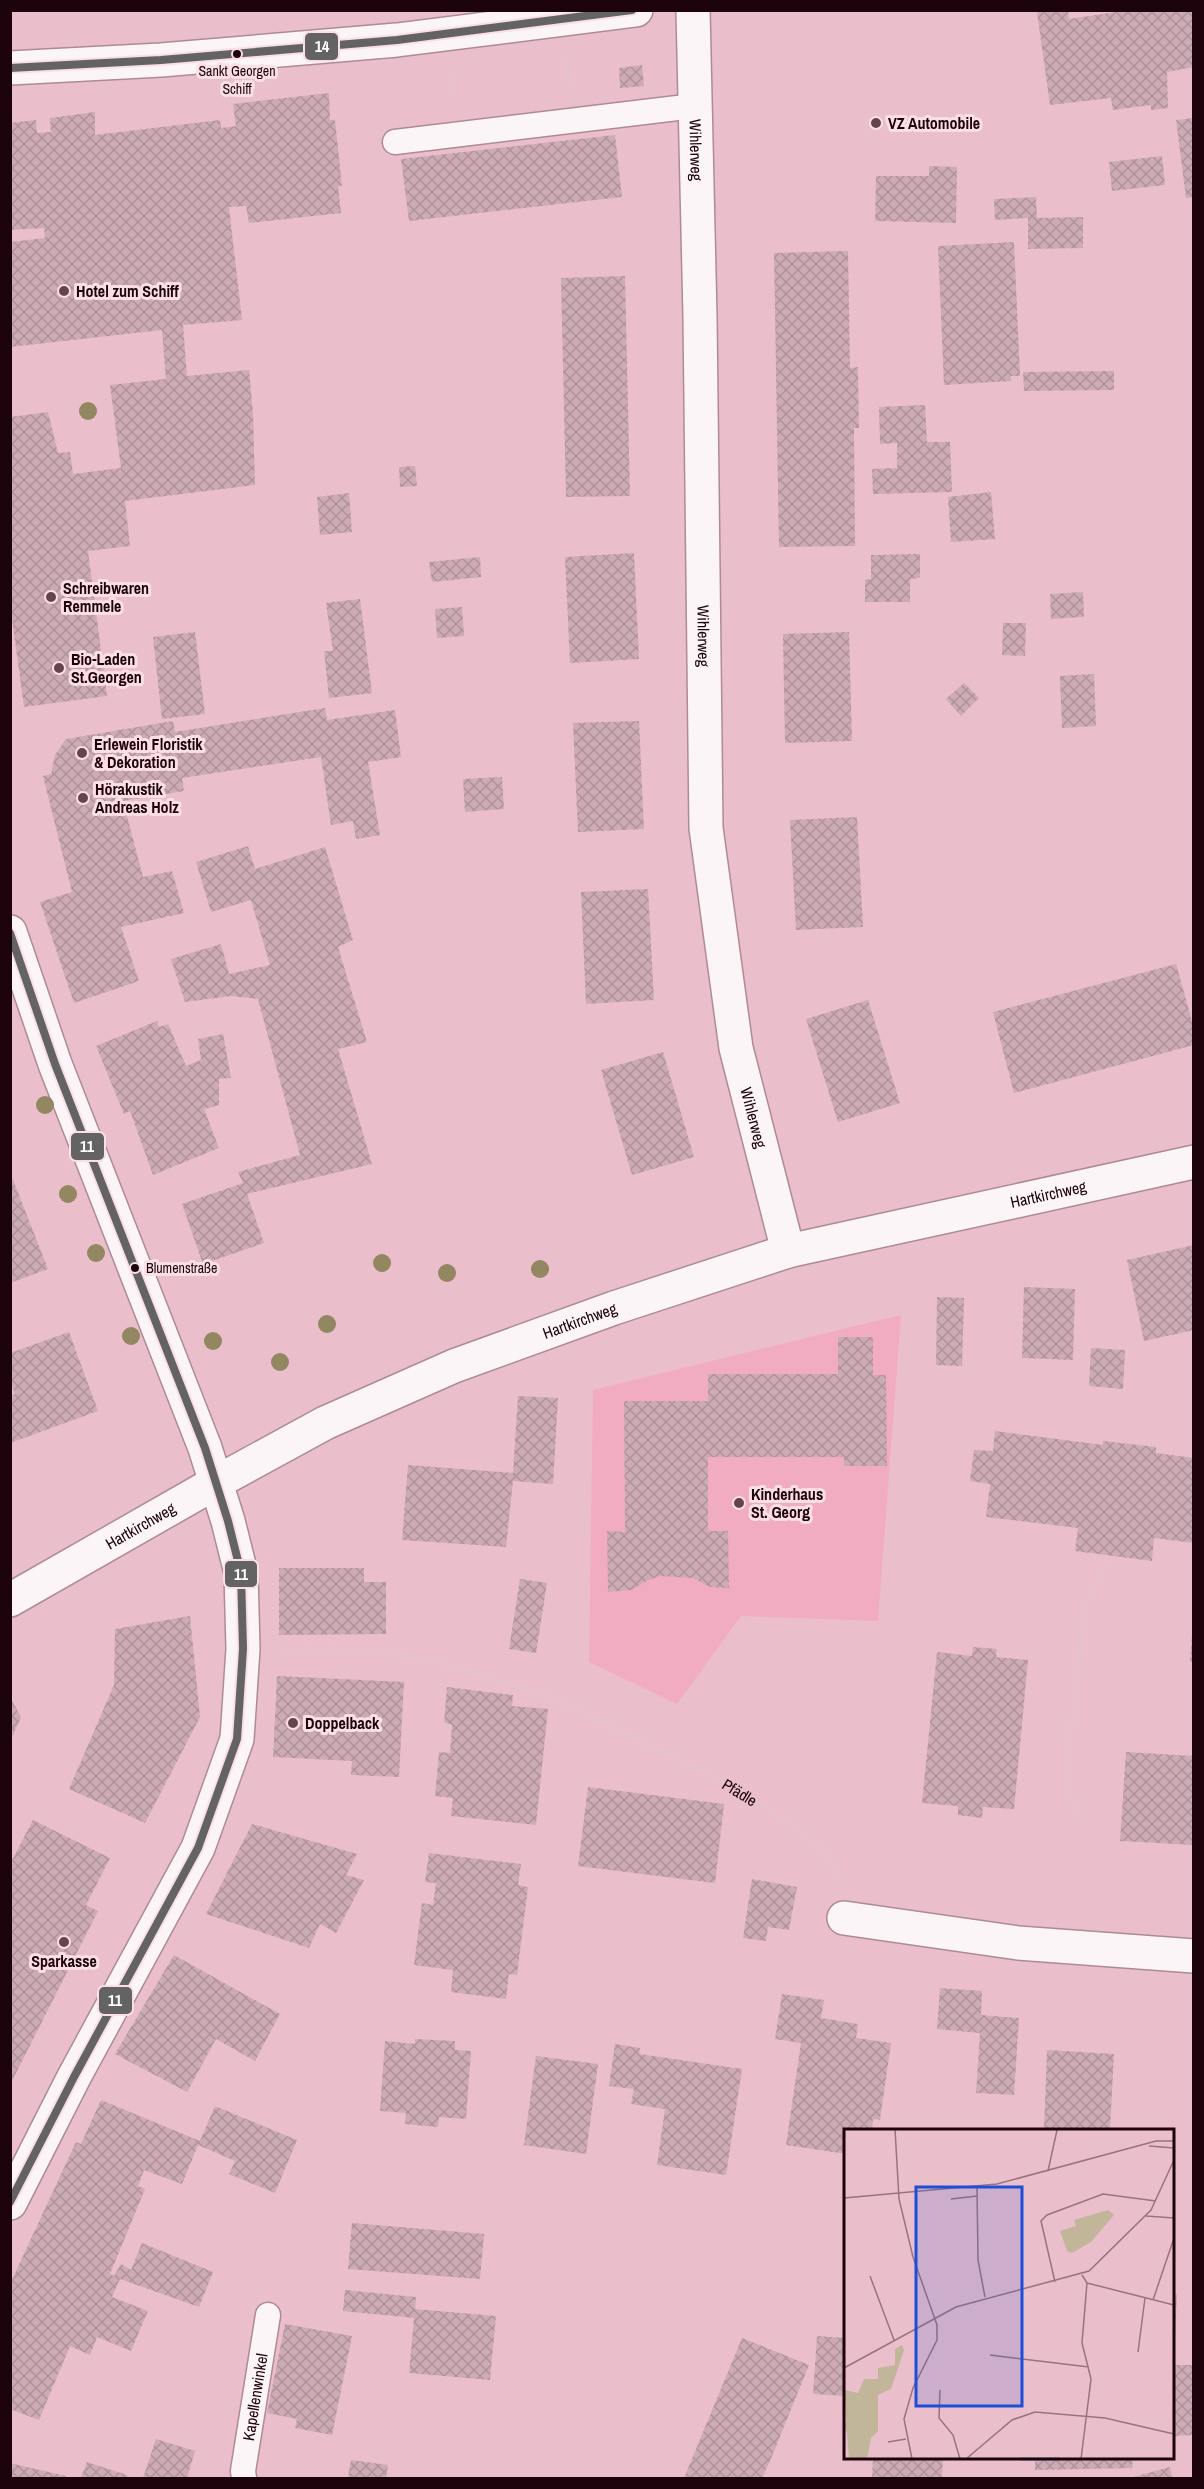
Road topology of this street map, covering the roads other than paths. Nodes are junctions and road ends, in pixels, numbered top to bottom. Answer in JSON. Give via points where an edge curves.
{"nodes":[{"id":1,"x":636,"y":10,"type":"edge"},
{"id":2,"x":693,"y":10,"type":"edge"},
{"id":3,"x":10,"y":68,"type":"edge"},
{"id":4,"x":694,"y":106,"type":"junction"},
{"id":5,"x":395,"y":142,"type":"dead end"},
{"id":6,"x":10,"y":932,"type":"edge"},
{"id":7,"x":1194,"y":1162,"type":"edge"},
{"id":8,"x":788,"y":1251,"type":"junction"},
{"id":9,"x":215,"y":1483,"type":"junction"},
{"id":10,"x":10,"y":1600,"type":"edge"},
{"id":11,"x":844,"y":1918,"type":"road end"},
{"id":12,"x":1194,"y":1956,"type":"edge"},
{"id":13,"x":10,"y":2203,"type":"edge"},
{"id":14,"x":268,"y":2314,"type":"dead end"},
{"id":15,"x":244,"y":2478,"type":"edge"}],
"edges":[{"from":1,"to":3,"type":"street","via":[[350,44]]},
{"from":2,"to":4,"type":"street","name":"Wihlerweg"},
{"from":4,"to":5,"type":"lane"},
{"from":4,"to":8,"type":"street","name":"Wihlerweg","via":[[706,828],[736,1048]]},
{"from":6,"to":9,"type":"street","via":[[55,1065],[205,1448]]},
{"from":7,"to":8,"type":"street","name":"Hartkirchweg"},
{"from":8,"to":9,"type":"street","name":"Hartkirchweg","via":[[454,1366],[325,1423]]},
{"from":9,"to":10,"type":"street","name":"Hartkirchweg"},
{"from":9,"to":13,"type":"street","via":[[241,1573],[243,1649],[237,1739],[198,1848]]},
{"from":11,"to":12,"type":"street","via":[[1018,1943]]},
{"from":14,"to":15,"type":"lane","name":"Kapellenwinkel"}]}
